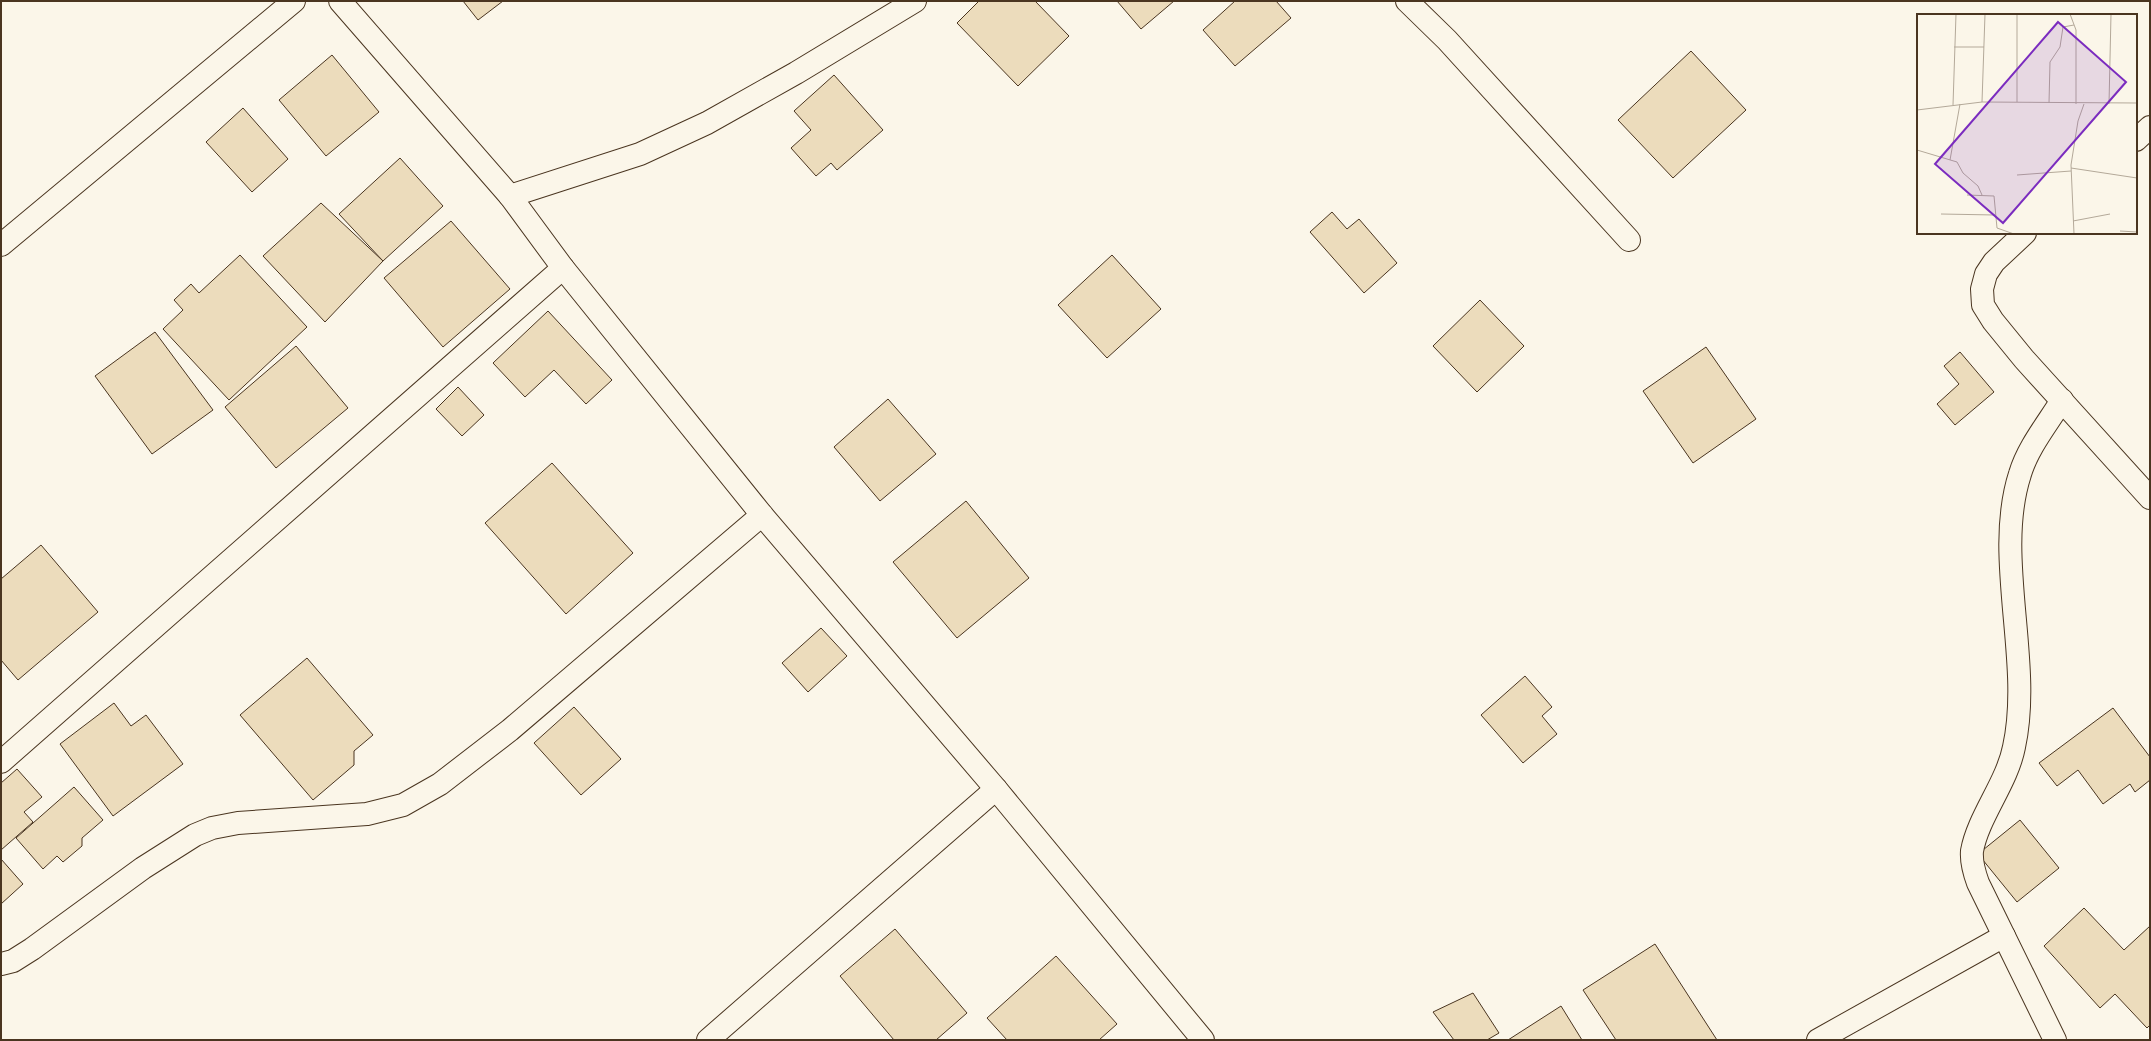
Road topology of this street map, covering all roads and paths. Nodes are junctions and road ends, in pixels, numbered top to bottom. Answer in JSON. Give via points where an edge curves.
{"nodes":[{"id":1,"x":294,"y":1,"type":"edge"},
{"id":2,"x":340,"y":1,"type":"edge"},
{"id":3,"x":915,"y":1,"type":"edge"},
{"id":4,"x":1407,"y":1,"type":"edge"},
{"id":5,"x":510,"y":196,"type":"junction"},
{"id":6,"x":2024,"y":234,"type":"edge"},
{"id":7,"x":1629,"y":240,"type":"dead end"},
{"id":8,"x":1,"y":245,"type":"edge"},
{"id":9,"x":562,"y":268,"type":"junction"},
{"id":10,"x":2062,"y":400,"type":"junction"},
{"id":11,"x":2150,"y":498,"type":"edge"},
{"id":12,"x":762,"y":515,"type":"junction"},
{"id":13,"x":1,"y":762,"type":"edge"},
{"id":14,"x":996,"y":789,"type":"junction"},
{"id":15,"x":2004,"y":936,"type":"junction"},
{"id":16,"x":1,"y":964,"type":"edge"},
{"id":17,"x":708,"y":1040,"type":"edge"},
{"id":18,"x":1203,"y":1040,"type":"edge"},
{"id":19,"x":1818,"y":1040,"type":"edge"},
{"id":20,"x":2055,"y":1040,"type":"edge"}],
"edges":[{"from":1,"to":8,"type":"street"},
{"from":2,"to":5,"type":"street"},
{"from":3,"to":5,"type":"street","via":[[796,73],[700,126],[640,154]]},
{"from":4,"to":7,"type":"street","via":[[1447,40]]},
{"from":5,"to":9,"type":"street"},
{"from":6,"to":10,"type":"street","via":[[1994,262],[1986,274],[1982,289],[1984,305],[1993,321]]},
{"from":9,"to":12,"type":"street"},
{"from":9,"to":13,"type":"street"},
{"from":10,"to":11,"type":"street"},
{"from":10,"to":15,"type":"street","via":[[2027,456],[2015,494],[2011,544],[2018,704],[2016,734],[2009,768],[1975,838],[1972,852],[1972,866],[1978,883]]},
{"from":12,"to":14,"type":"street"},
{"from":12,"to":16,"type":"street","via":[[510,730],[440,784],[403,805],[367,814],[238,823],[212,828],[195,835],[143,868],[32,949],[13,961]]},
{"from":14,"to":17,"type":"street"},
{"from":14,"to":18,"type":"street"},
{"from":15,"to":19,"type":"street"},
{"from":15,"to":20,"type":"street"}]}
